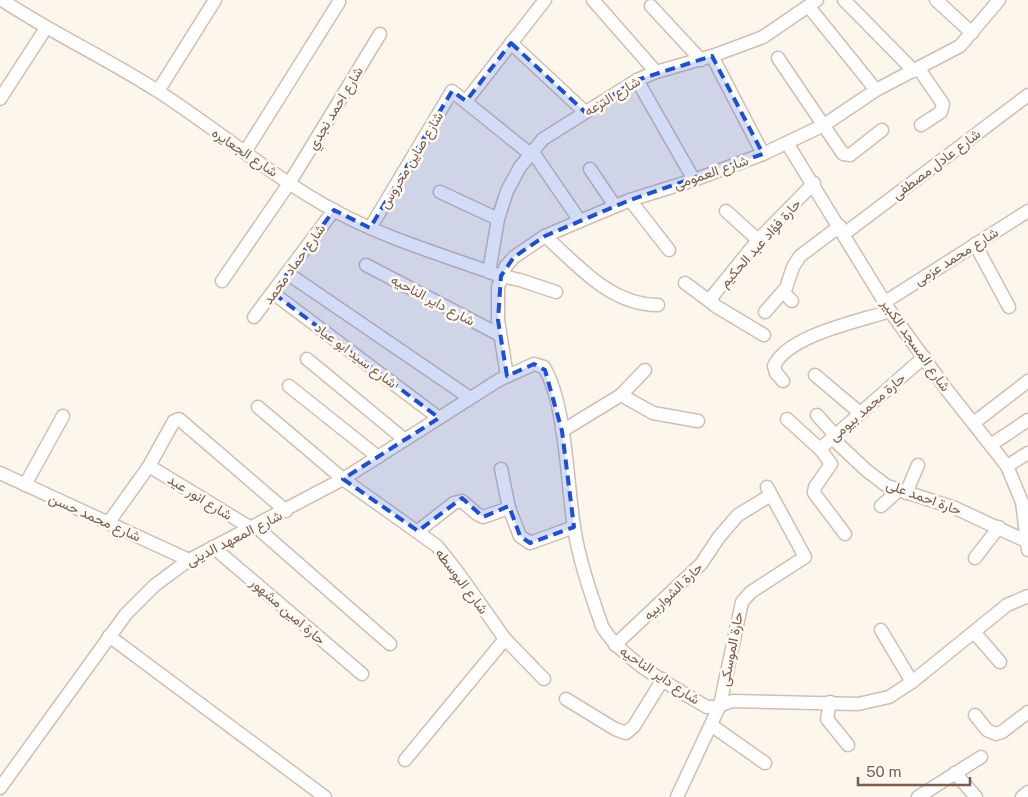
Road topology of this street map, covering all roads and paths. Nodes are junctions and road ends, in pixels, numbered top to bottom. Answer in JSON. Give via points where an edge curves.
{"nodes":[{"id":1,"x":2,"y":0,"type":"edge"},
{"id":2,"x":215,"y":0,"type":"edge"},
{"id":3,"x":545,"y":0,"type":"edge"},
{"id":4,"x":592,"y":0,"type":"edge"},
{"id":5,"x":844,"y":0,"type":"edge"},
{"id":6,"x":936,"y":0,"type":"edge"},
{"id":7,"x":999,"y":0,"type":"edge"},
{"id":8,"x":340,"y":2,"type":"dead end"},
{"id":9,"x":812,"y":4,"type":"edge"},
{"id":10,"x":651,"y":6,"type":"dead end"},
{"id":11,"x":46,"y":28,"type":"junction"},
{"id":12,"x":972,"y":33,"type":"junction"},
{"id":13,"x":380,"y":34,"type":"dead end"},
{"id":14,"x":511,"y":43,"type":"junction"},
{"id":15,"x":706,"y":58,"type":"junction"},
{"id":16,"x":778,"y":58,"type":"dead end"},
{"id":17,"x":916,"y":70,"type":"junction"},
{"id":18,"x":656,"y":72,"type":"junction"},
{"id":19,"x":638,"y":80,"type":"junction"},
{"id":20,"x":876,"y":90,"type":"junction"},
{"id":21,"x":158,"y":91,"type":"junction"},
{"id":22,"x":1028,"y":95,"type":"edge"},
{"id":23,"x":0,"y":99,"type":"edge"},
{"id":24,"x":466,"y":101,"type":"junction"},
{"id":25,"x":585,"y":112,"type":"junction"},
{"id":26,"x":824,"y":125,"type":"junction"},
{"id":27,"x":921,"y":125,"type":"dead end"},
{"id":28,"x":882,"y":130,"type":"dead end"},
{"id":29,"x":788,"y":143,"type":"junction"},
{"id":30,"x":245,"y":152,"type":"junction"},
{"id":31,"x":531,"y":152,"type":"junction"},
{"id":32,"x":763,"y":154,"type":"junction"},
{"id":33,"x":590,"y":169,"type":"dead end"},
{"id":34,"x":694,"y":180,"type":"junction"},
{"id":35,"x":290,"y":182,"type":"junction"},
{"id":36,"x":814,"y":183,"type":"junction"},
{"id":37,"x":440,"y":192,"type":"dead end"},
{"id":38,"x":630,"y":200,"type":"junction"},
{"id":39,"x":615,"y":206,"type":"junction"},
{"id":40,"x":334,"y":210,"type":"junction"},
{"id":41,"x":726,"y":211,"type":"dead end"},
{"id":42,"x":1028,"y":211,"type":"edge"},
{"id":43,"x":498,"y":219,"type":"junction"},
{"id":44,"x":580,"y":221,"type":"junction"},
{"id":45,"x":370,"y":228,"type":"junction"},
{"id":46,"x":842,"y":230,"type":"junction"},
{"id":47,"x":545,"y":236,"type":"junction"},
{"id":48,"x":758,"y":240,"type":"junction"},
{"id":49,"x":975,"y":244,"type":"junction"},
{"id":50,"x":669,"y":250,"type":"dead end"},
{"id":51,"x":366,"y":265,"type":"dead end"},
{"id":52,"x":287,"y":273,"type":"junction"},
{"id":53,"x":495,"y":274,"type":"junction"},
{"id":54,"x":222,"y":281,"type":"dead end"},
{"id":55,"x":685,"y":283,"type":"dead end"},
{"id":56,"x":556,"y":292,"type":"dead end"},
{"id":57,"x":783,"y":292,"type":"junction"},
{"id":58,"x":273,"y":293,"type":"junction"},
{"id":59,"x":792,"y":301,"type":"dead end"},
{"id":60,"x":712,"y":303,"type":"junction"},
{"id":61,"x":658,"y":305,"type":"dead end"},
{"id":62,"x":887,"y":306,"type":"junction"},
{"id":63,"x":1009,"y":307,"type":"dead end"},
{"id":64,"x":765,"y":312,"type":"dead end"},
{"id":65,"x":254,"y":317,"type":"dead end"},
{"id":66,"x":500,"y":335,"type":"junction"},
{"id":67,"x":764,"y":336,"type":"dead end"},
{"id":68,"x":924,"y":357,"type":"junction"},
{"id":69,"x":307,"y":359,"type":"dead end"},
{"id":70,"x":534,"y":364,"type":"joint"},
{"id":71,"x":645,"y":370,"type":"dead end"},
{"id":72,"x":815,"y":375,"type":"dead end"},
{"id":73,"x":507,"y":376,"type":"junction"},
{"id":74,"x":783,"y":381,"type":"dead end"},
{"id":75,"x":1028,"y":381,"type":"edge"},
{"id":76,"x":289,"y":386,"type":"dead end"},
{"id":77,"x":621,"y":395,"type":"junction"},
{"id":78,"x":470,"y":398,"type":"junction"},
{"id":79,"x":258,"y":407,"type":"dead end"},
{"id":80,"x":860,"y":413,"type":"junction"},
{"id":81,"x":816,"y":415,"type":"dead end"},
{"id":82,"x":63,"y":416,"type":"dead end"},
{"id":83,"x":439,"y":418,"type":"junction"},
{"id":84,"x":787,"y":420,"type":"dead end"},
{"id":85,"x":1028,"y":420,"type":"edge"},
{"id":86,"x":698,"y":421,"type":"dead end"},
{"id":87,"x":974,"y":422,"type":"junction"},
{"id":88,"x":562,"y":431,"type":"junction"},
{"id":89,"x":833,"y":436,"type":"junction"},
{"id":90,"x":405,"y":440,"type":"junction"},
{"id":91,"x":992,"y":444,"type":"junction"},
{"id":92,"x":821,"y":450,"type":"junction"},
{"id":93,"x":1028,"y":453,"type":"edge"},
{"id":94,"x":378,"y":457,"type":"junction"},
{"id":95,"x":918,"y":465,"type":"dead end"},
{"id":96,"x":149,"y":466,"type":"junction"},
{"id":97,"x":1007,"y":466,"type":"junction"},
{"id":98,"x":501,"y":468,"type":"dead end"},
{"id":99,"x":0,"y":473,"type":"edge"},
{"id":100,"x":343,"y":479,"type":"junction"},
{"id":101,"x":25,"y":486,"type":"junction"},
{"id":102,"x":769,"y":491,"type":"joint"},
{"id":103,"x":902,"y":492,"type":"junction"},
{"id":104,"x":881,"y":506,"type":"dead end"},
{"id":105,"x":509,"y":508,"type":"junction"},
{"id":106,"x":286,"y":511,"type":"junction"},
{"id":107,"x":1026,"y":514,"type":"edge"},
{"id":108,"x":110,"y":522,"type":"junction"},
{"id":109,"x":253,"y":527,"type":"junction"},
{"id":110,"x":574,"y":527,"type":"junction"},
{"id":111,"x":999,"y":527,"type":"junction"},
{"id":112,"x":418,"y":531,"type":"junction"},
{"id":113,"x":845,"y":534,"type":"dead end"},
{"id":114,"x":1027,"y":545,"type":"edge"},
{"id":115,"x":213,"y":547,"type":"junction"},
{"id":116,"x":976,"y":558,"type":"dead end"},
{"id":117,"x":189,"y":560,"type":"junction"},
{"id":118,"x":1026,"y":601,"type":"edge"},
{"id":119,"x":882,"y":630,"type":"dead end"},
{"id":120,"x":974,"y":632,"type":"junction"},
{"id":121,"x":109,"y":636,"type":"junction"},
{"id":122,"x":505,"y":639,"type":"junction"},
{"id":123,"x":390,"y":644,"type":"dead end"},
{"id":124,"x":615,"y":645,"type":"junction"},
{"id":125,"x":1000,"y":662,"type":"dead end"},
{"id":126,"x":362,"y":674,"type":"dead end"},
{"id":127,"x":544,"y":679,"type":"dead end"},
{"id":128,"x":663,"y":679,"type":"junction"},
{"id":129,"x":912,"y":682,"type":"junction"},
{"id":130,"x":566,"y":699,"type":"dead end"},
{"id":131,"x":830,"y":702,"type":"junction"},
{"id":132,"x":720,"y":705,"type":"junction"},
{"id":133,"x":1028,"y":712,"type":"edge"},
{"id":134,"x":975,"y":715,"type":"dead end"},
{"id":135,"x":712,"y":725,"type":"junction"},
{"id":136,"x":848,"y":745,"type":"dead end"},
{"id":137,"x":981,"y":757,"type":"dead end"},
{"id":138,"x":405,"y":760,"type":"dead end"},
{"id":139,"x":765,"y":763,"type":"dead end"},
{"id":140,"x":955,"y":773,"type":"junction"},
{"id":141,"x":0,"y":788,"type":"edge"},
{"id":142,"x":1028,"y":792,"type":"edge"},
{"id":143,"x":324,"y":797,"type":"edge"},
{"id":144,"x":678,"y":797,"type":"edge"},
{"id":145,"x":918,"y":797,"type":"edge"},
{"id":146,"x":976,"y":797,"type":"edge"},
{"id":147,"x":1022,"y":797,"type":"edge"}],
"edges":[{"from":1,"to":11,"type":"street","name":"شارع الجعايره"},
{"from":2,"to":21,"type":"street"},
{"from":3,"to":14,"type":"street"},
{"from":4,"to":18,"type":"street"},
{"from":5,"to":17,"type":"street"},
{"from":6,"to":12,"type":"street"},
{"from":7,"to":12,"type":"street","name":"شارع العمومى"},
{"from":8,"to":30,"type":"street"},
{"from":9,"to":15,"type":"street","name":"شارع الترعه","via":[[763,37]]},
{"from":9,"to":20,"type":"street"},
{"from":10,"to":15,"type":"street"},
{"from":11,"to":21,"type":"street","name":"شارع الجعايره","via":[[95,52]]},
{"from":11,"to":23,"type":"street"},
{"from":12,"to":17,"type":"street","name":"شارع العمومى","via":[[960,46]]},
{"from":13,"to":35,"type":"street","name":"شارع احمد نجدي"},
{"from":14,"to":24,"type":"street"},
{"from":14,"to":25,"type":"street"},
{"from":15,"to":18,"type":"street","name":"شارع الترعه"},
{"from":15,"to":32,"type":"street"},
{"from":16,"to":26,"type":"street"},
{"from":17,"to":20,"type":"street","name":"شارع العمومى"},
{"from":17,"to":27,"type":"street","via":[[943,104],[941,112]]},
{"from":18,"to":19,"type":"street","name":"شارع الترعه"},
{"from":19,"to":25,"type":"street","name":"شارع الترعه"},
{"from":19,"to":34,"type":"street"},
{"from":20,"to":26,"type":"street","name":"شارع العمومى"},
{"from":21,"to":30,"type":"street","name":"شارع الجعايره"},
{"from":22,"to":46,"type":"street","name":"شارع عادل مصطفى"},
{"from":24,"to":31,"type":"street"},
{"from":24,"to":45,"type":"street","name":"شارع صاين محروس","via":[[452,91]]},
{"from":25,"to":31,"type":"street","name":"شارع الترعه","via":[[543,139]]},
{"from":26,"to":28,"type":"street","via":[[845,155],[850,155]]},
{"from":26,"to":29,"type":"street","name":"شارع العمومى"},
{"from":29,"to":32,"type":"street","name":"شارع العمومى"},
{"from":29,"to":36,"type":"street","name":"شارع المسجد الكبير"},
{"from":30,"to":35,"type":"street","name":"شارع الجعايره"},
{"from":31,"to":43,"type":"street","name":"شارع الترعه","via":[[507,191]]},
{"from":31,"to":44,"type":"street"},
{"from":32,"to":34,"type":"street","name":"شارع العمومى"},
{"from":33,"to":39,"type":"street"},
{"from":34,"to":38,"type":"street","name":"شارع العمومى"},
{"from":35,"to":40,"type":"street","name":"شارع الجعايره"},
{"from":35,"to":54,"type":"street","name":"شارع احمد نجدي"},
{"from":36,"to":46,"type":"street","name":"شارع المسجد الكبير"},
{"from":36,"to":48,"type":"street","name":"حارة فؤاد عبد الحكيم"},
{"from":37,"to":43,"type":"street"},
{"from":38,"to":39,"type":"street","name":"شارع العمومى"},
{"from":38,"to":50,"type":"street"},
{"from":39,"to":44,"type":"street","name":"شارع العمومى"},
{"from":40,"to":45,"type":"street","name":"شارع الجعايره"},
{"from":40,"to":52,"type":"street","name":"شارع حماد محمد"},
{"from":41,"to":48,"type":"street"},
{"from":42,"to":49,"type":"street","name":"شارع محمد عزمى"},
{"from":43,"to":53,"type":"street","name":"شارع الترعه"},
{"from":44,"to":47,"type":"street","name":"شارع العمومى"},
{"from":45,"to":53,"type":"street","name":"شارع الجعايره"},
{"from":46,"to":57,"type":"street","name":"شارع عادل مصطفى","via":[[800,256]]},
{"from":46,"to":62,"type":"street","name":"شارع المسجد الكبير"},
{"from":47,"to":53,"type":"street","name":"شارع العمومى"},
{"from":47,"to":61,"type":"street","via":[[607,291],[631,302]]},
{"from":48,"to":60,"type":"street","name":"حارة فؤاد عبد الحكيم","via":[[711,298]]},
{"from":49,"to":62,"type":"street","name":"شارع محمد عزمى"},
{"from":49,"to":63,"type":"street"},
{"from":51,"to":66,"type":"street","name":"شارع داير الناحيه"},
{"from":52,"to":58,"type":"street","name":"شارع حماد محمد"},
{"from":52,"to":78,"type":"street"},
{"from":53,"to":56,"type":"street","name":"شارع الجعايره"},
{"from":53,"to":66,"type":"street","name":"شارع العمومى"},
{"from":55,"to":60,"type":"street"},
{"from":57,"to":59,"type":"street"},
{"from":57,"to":64,"type":"street","name":"شارع عادل مصطفى"},
{"from":58,"to":65,"type":"street","name":"شارع حماد محمد"},
{"from":58,"to":83,"type":"street","name":"شارع سيد ابو عياد"},
{"from":60,"to":67,"type":"street","name":"حارة فؤاد عبد الحكيم"},
{"from":62,"to":68,"type":"street","name":"شارع المسجد الكبير"},
{"from":62,"to":74,"type":"street","name":"شارع محمد عزمى","via":[[794,345],[774,366]]},
{"from":66,"to":73,"type":"street","name":"شارع العمومى"},
{"from":68,"to":80,"type":"street","name":"حارة محمد بيومى"},
{"from":68,"to":87,"type":"street","name":"شارع المسجد الكبير"},
{"from":69,"to":90,"type":"street"},
{"from":70,"to":73,"type":"street","name":"شارع المعهد الدينى"},
{"from":70,"to":88,"type":"street","name":"شارع داير الناحيه","via":[[544,367],[553,387]]},
{"from":71,"to":77,"type":"street"},
{"from":72,"to":80,"type":"street"},
{"from":73,"to":78,"type":"street","name":"شارع المعهد الدينى"},
{"from":75,"to":87,"type":"street"},
{"from":76,"to":94,"type":"street"},
{"from":77,"to":86,"type":"street","via":[[653,413]]},
{"from":77,"to":88,"type":"street"},
{"from":78,"to":83,"type":"street","name":"شارع المعهد الدينى"},
{"from":79,"to":100,"type":"street","name":"شارع البوسطه"},
{"from":80,"to":89,"type":"street","name":"حارة محمد بيومى"},
{"from":81,"to":89,"type":"street","name":"حارة احمد على"},
{"from":82,"to":101,"type":"street"},
{"from":83,"to":90,"type":"street","name":"شارع المعهد الدينى"},
{"from":84,"to":92,"type":"street"},
{"from":85,"to":91,"type":"street"},
{"from":87,"to":91,"type":"street","name":"شارع المسجد الكبير"},
{"from":88,"to":110,"type":"street","name":"شارع داير الناحيه"},
{"from":89,"to":92,"type":"street","name":"حارة محمد بيومى"},
{"from":89,"to":103,"type":"street","name":"حارة احمد على","via":[[879,481]]},
{"from":90,"to":94,"type":"street","name":"شارع المعهد الدينى"},
{"from":91,"to":97,"type":"street","name":"شارع المسجد الكبير"},
{"from":92,"to":113,"type":"street","name":"حارة محمد بيومى","via":[[831,464],[814,487],[814,493]]},
{"from":93,"to":97,"type":"street"},
{"from":94,"to":100,"type":"street","name":"شارع المعهد الدينى"},
{"from":95,"to":103,"type":"street"},
{"from":96,"to":106,"type":"street","via":[[174,421],[179,419]]},
{"from":96,"to":108,"type":"street"},
{"from":96,"to":109,"type":"street","name":"شارع انور عيد"},
{"from":97,"to":107,"type":"street","name":"شارع المسجد الكبير"},
{"from":98,"to":105,"type":"street"},
{"from":99,"to":101,"type":"street","name":"شارع محمد حسن"},
{"from":100,"to":106,"type":"street","name":"شارع المعهد الدينى"},
{"from":100,"to":112,"type":"street","name":"شارع البوسطه"},
{"from":101,"to":108,"type":"street","name":"شارع محمد حسن"},
{"from":102,"to":124,"type":"street","name":"حارة الشواربيه","via":[[738,515],[701,564]]},
{"from":102,"to":132,"type":"street","name":"حارة الموسكى","via":[[805,557],[751,592],[742,602]]},
{"from":103,"to":104,"type":"street"},
{"from":103,"to":111,"type":"street","name":"حارة احمد على","via":[[955,508]]},
{"from":105,"to":110,"type":"street","via":[[520,536],[530,543]]},
{"from":105,"to":112,"type":"street","via":[[483,517],[466,503],[458,501]]},
{"from":106,"to":109,"type":"street","name":"شارع المعهد الدينى"},
{"from":107,"to":114,"type":"street","name":"شارع المسجد الكبير"},
{"from":108,"to":117,"type":"street","name":"شارع محمد حسن"},
{"from":109,"to":115,"type":"street","name":"شارع المعهد الدينى"},
{"from":109,"to":123,"type":"street","name":"شارع انور عيد"},
{"from":110,"to":124,"type":"street","name":"شارع داير الناحيه","via":[[577,548],[600,620]]},
{"from":111,"to":114,"type":"street","name":"حارة احمد على"},
{"from":111,"to":116,"type":"street"},
{"from":112,"to":122,"type":"street","name":"شارع البوسطه","via":[[449,559]]},
{"from":115,"to":117,"type":"street","name":"شارع المعهد الدينى"},
{"from":115,"to":126,"type":"street","name":"حارة امين مشهور"},
{"from":117,"to":121,"type":"street","name":"شارع المعهد الدينى","via":[[140,599]]},
{"from":118,"to":120,"type":"street","name":"شارع داير الناحيه","via":[[1007,605]]},
{"from":119,"to":129,"type":"street"},
{"from":120,"to":125,"type":"street"},
{"from":120,"to":129,"type":"street","name":"شارع داير الناحيه"},
{"from":121,"to":141,"type":"street","name":"شارع المعهد الدينى"},
{"from":121,"to":143,"type":"street"},
{"from":122,"to":127,"type":"street","name":"شارع البوسطه"},
{"from":122,"to":138,"type":"street"},
{"from":124,"to":128,"type":"street","name":"شارع داير الناحيه"},
{"from":128,"to":130,"type":"street","via":[[634,726],[626,733]]},
{"from":128,"to":132,"type":"street","name":"شارع داير الناحيه","via":[[708,707]]},
{"from":129,"to":131,"type":"street","name":"شارع داير الناحيه","via":[[889,697],[876,701],[858,704]]},
{"from":131,"to":132,"type":"street","name":"شارع داير الناحيه","via":[[732,701]]},
{"from":131,"to":136,"type":"street","via":[[827,719]]},
{"from":132,"to":135,"type":"street"},
{"from":133,"to":134,"type":"street","via":[[996,734],[987,730]]},
{"from":135,"to":139,"type":"street"},
{"from":135,"to":144,"type":"street"},
{"from":137,"to":140,"type":"street"},
{"from":140,"to":145,"type":"street"},
{"from":140,"to":146,"type":"street"},
{"from":142,"to":147,"type":"street"}]}
